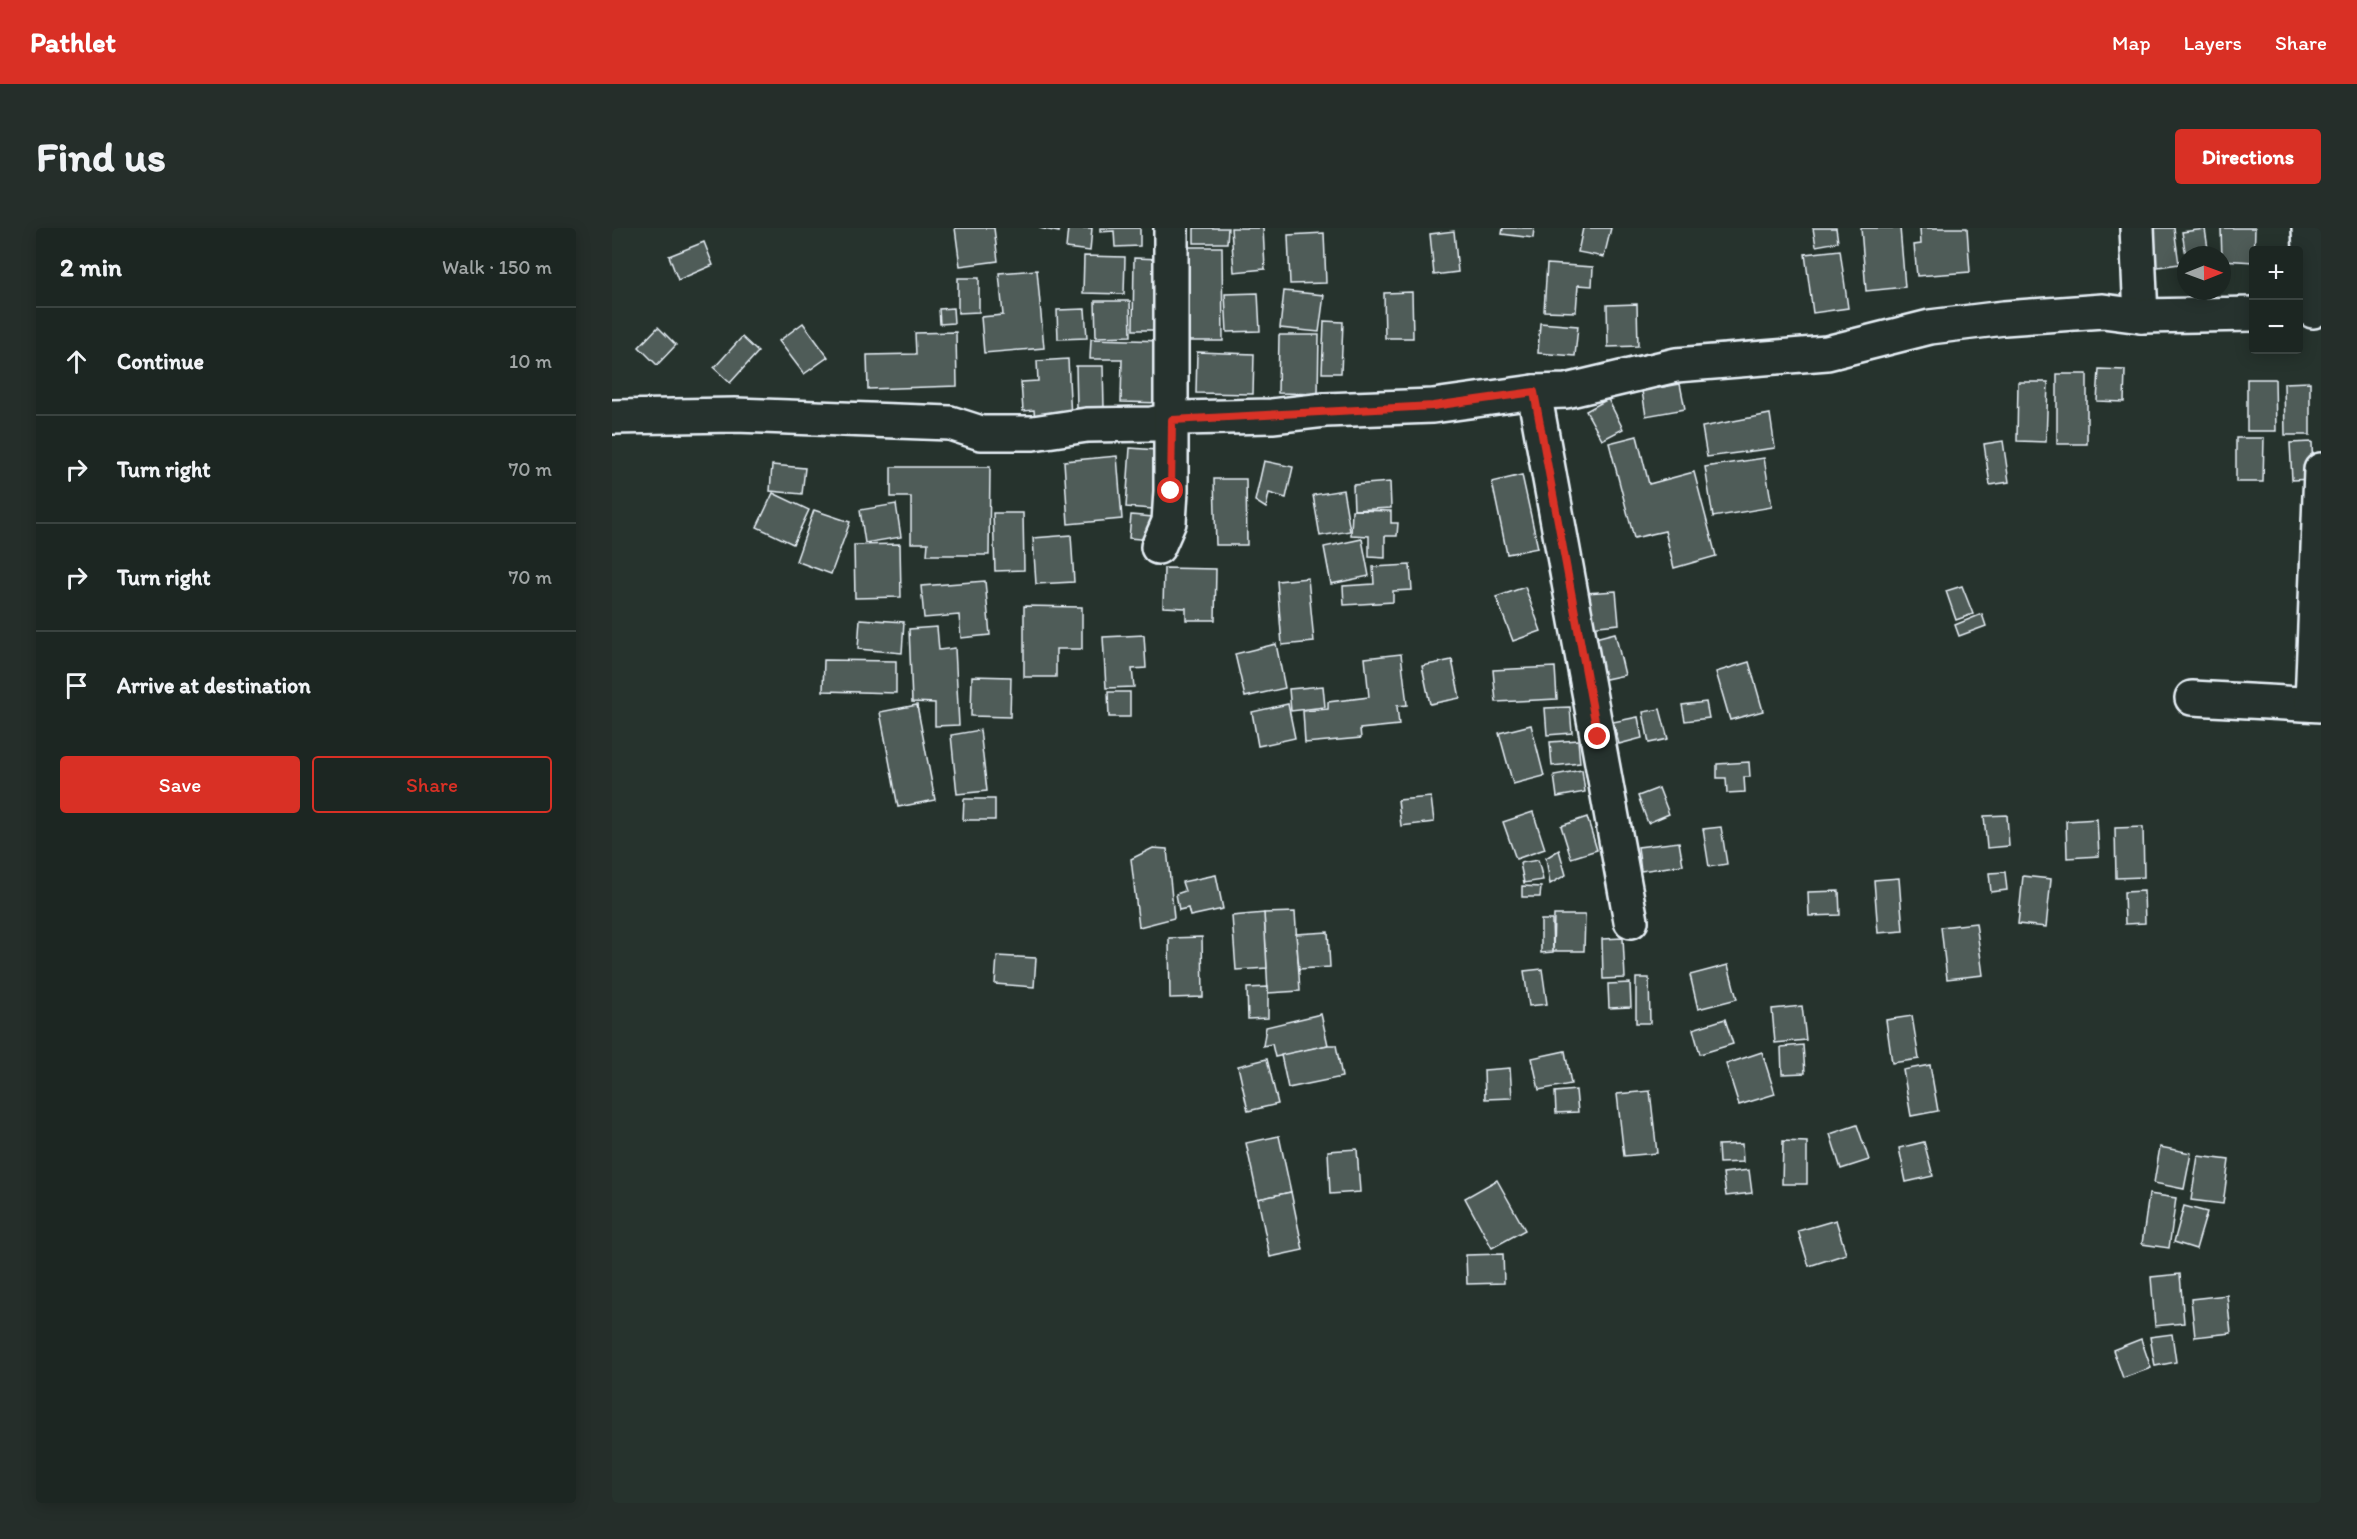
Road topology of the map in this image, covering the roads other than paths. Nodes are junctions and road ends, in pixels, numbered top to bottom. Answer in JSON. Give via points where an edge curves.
{"nodes":[{"id":1,"x":1171,"y":228,"type":"edge"},
{"id":2,"x":2137,"y":228,"type":"edge"},
{"id":3,"x":2309,"y":228,"type":"edge"},
{"id":4,"x":2311,"y":311,"type":"edge"},
{"id":5,"x":2249,"y":314,"type":"edge"},
{"id":6,"x":2141,"y":316,"type":"junction"},
{"id":7,"x":1534,"y":392,"type":"junction"},
{"id":8,"x":612,"y":417,"type":"edge"},
{"id":9,"x":1172,"y":420,"type":"junction"},
{"id":10,"x":2321,"y":470,"type":"edge"},
{"id":11,"x":1158,"y":547,"type":"dead end"},
{"id":12,"x":2192,"y":698,"type":"dead end"},
{"id":13,"x":2317,"y":704,"type":"edge"},
{"id":14,"x":1631,"y":921,"type":"dead end"}],
"edges":[{"from":1,"to":9,"type":"street"},
{"from":2,"to":6,"type":"street"},
{"from":3,"to":4,"type":"street"},
{"from":5,"to":6,"type":"street"},
{"from":6,"to":7,"type":"street","via":[[2103,311],[1930,327],[1827,353],[1676,365],[1566,391]]},
{"from":7,"to":9,"type":"street","via":[[1433,406]]},
{"from":7,"to":14,"type":"street"},
{"from":8,"to":9,"type":"street","via":[[735,415],[950,423],[981,433],[1033,433]]},
{"from":9,"to":11,"type":"street","via":[[1169,522]]},
{"from":10,"to":13,"type":"street"},
{"from":12,"to":13,"type":"street"}]}
